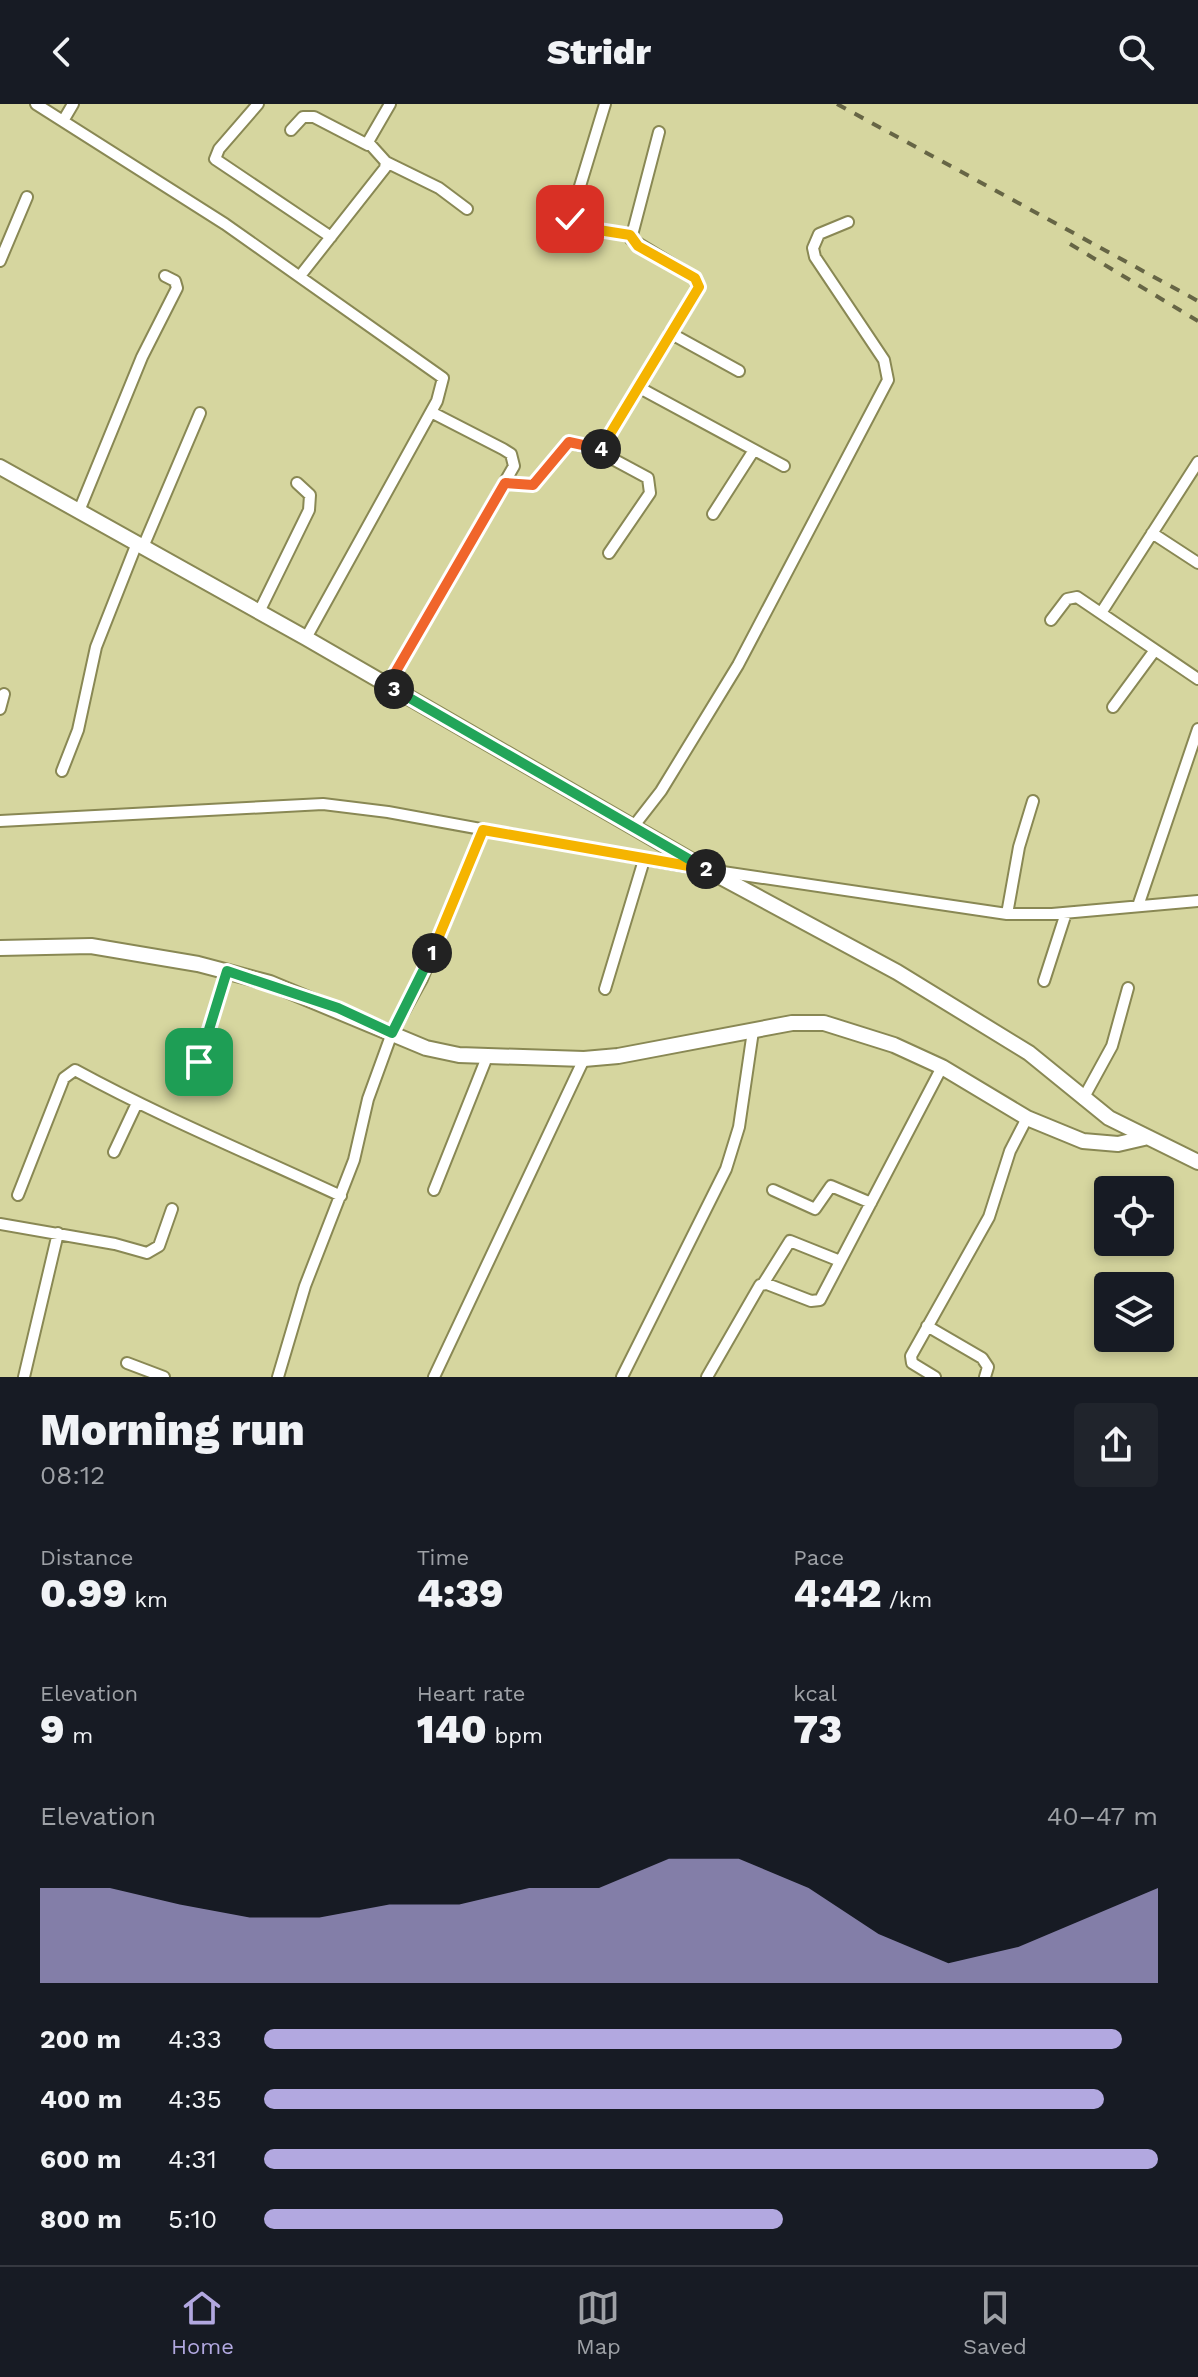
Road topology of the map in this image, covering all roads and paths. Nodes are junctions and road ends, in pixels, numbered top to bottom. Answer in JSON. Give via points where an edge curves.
{"nodes":[{"id":1,"x":36,"y":104,"type":"edge"},
{"id":2,"x":73,"y":104,"type":"edge"},
{"id":3,"x":258,"y":104,"type":"edge"},
{"id":4,"x":390,"y":104,"type":"edge"},
{"id":5,"x":605,"y":104,"type":"edge"},
{"id":6,"x":63,"y":121,"type":"junction"},
{"id":7,"x":291,"y":130,"type":"dead end"},
{"id":8,"x":659,"y":132,"type":"dead end"},
{"id":9,"x":368,"y":145,"type":"junction"},
{"id":10,"x":386,"y":162,"type":"junction"},
{"id":11,"x":27,"y":197,"type":"dead end"},
{"id":12,"x":467,"y":209,"type":"dead end"},
{"id":13,"x":848,"y":222,"type":"dead end"},
{"id":14,"x":630,"y":235,"type":"junction"},
{"id":15,"x":331,"y":237,"type":"junction"},
{"id":16,"x":0,"y":261,"type":"edge"},
{"id":17,"x":165,"y":276,"type":"dead end"},
{"id":18,"x":300,"y":276,"type":"junction"},
{"id":19,"x":670,"y":333,"type":"junction"},
{"id":20,"x":739,"y":371,"type":"dead end"},
{"id":21,"x":638,"y":387,"type":"junction"},
{"id":22,"x":431,"y":412,"type":"junction"},
{"id":23,"x":200,"y":413,"type":"dead end"},
{"id":24,"x":596,"y":450,"type":"junction"},
{"id":25,"x":754,"y":450,"type":"junction"},
{"id":26,"x":1198,"y":462,"type":"edge"},
{"id":27,"x":784,"y":466,"type":"dead end"},
{"id":28,"x":0,"y":467,"type":"edge"},
{"id":29,"x":297,"y":483,"type":"dead end"},
{"id":30,"x":505,"y":483,"type":"junction"},
{"id":31,"x":79,"y":511,"type":"junction"},
{"id":32,"x":713,"y":514,"type":"dead end"},
{"id":33,"x":1152,"y":533,"type":"junction"},
{"id":34,"x":140,"y":545,"type":"junction"},
{"id":35,"x":609,"y":553,"type":"dead end"},
{"id":36,"x":1198,"y":563,"type":"edge"},
{"id":37,"x":259,"y":612,"type":"junction"},
{"id":38,"x":1101,"y":613,"type":"junction"},
{"id":39,"x":1051,"y":620,"type":"dead end"},
{"id":40,"x":306,"y":638,"type":"junction"},
{"id":41,"x":1155,"y":650,"type":"junction"},
{"id":42,"x":1198,"y":679,"type":"edge"},
{"id":43,"x":388,"y":685,"type":"junction"},
{"id":44,"x":4,"y":694,"type":"dead end"},
{"id":45,"x":1113,"y":707,"type":"dead end"},
{"id":46,"x":0,"y":709,"type":"edge"},
{"id":47,"x":1198,"y":729,"type":"edge"},
{"id":48,"x":62,"y":771,"type":"dead end"},
{"id":49,"x":1033,"y":801,"type":"dead end"},
{"id":50,"x":0,"y":821,"type":"edge"},
{"id":51,"x":633,"y":827,"type":"junction"},
{"id":52,"x":483,"y":830,"type":"junction"},
{"id":53,"x":644,"y":860,"type":"junction"},
{"id":54,"x":706,"y":869,"type":"junction"},
{"id":55,"x":1198,"y":901,"type":"edge"},
{"id":56,"x":1138,"y":906,"type":"junction"},
{"id":57,"x":1066,"y":913,"type":"junction"},
{"id":58,"x":1007,"y":914,"type":"junction"},
{"id":59,"x":0,"y":948,"type":"edge"},
{"id":60,"x":227,"y":971,"type":"junction"},
{"id":61,"x":1044,"y":981,"type":"dead end"},
{"id":62,"x":1128,"y":988,"type":"dead end"},
{"id":63,"x":605,"y":989,"type":"dead end"},
{"id":64,"x":753,"y":1031,"type":"junction"},
{"id":65,"x":392,"y":1033,"type":"junction"},
{"id":66,"x":487,"y":1057,"type":"junction"},
{"id":67,"x":584,"y":1059,"type":"junction"},
{"id":68,"x":199,"y":1062,"type":"dead end"},
{"id":69,"x":942,"y":1067,"type":"junction"},
{"id":70,"x":1083,"y":1099,"type":"junction"},
{"id":71,"x":137,"y":1103,"type":"junction"},
{"id":72,"x":1027,"y":1118,"type":"junction"},
{"id":73,"x":1144,"y":1138,"type":"junction"},
{"id":74,"x":114,"y":1152,"type":"dead end"},
{"id":75,"x":1198,"y":1162,"type":"edge"},
{"id":76,"x":434,"y":1190,"type":"dead end"},
{"id":77,"x":773,"y":1190,"type":"dead end"},
{"id":78,"x":18,"y":1195,"type":"dead end"},
{"id":79,"x":341,"y":1196,"type":"junction"},
{"id":80,"x":871,"y":1203,"type":"junction"},
{"id":81,"x":172,"y":1209,"type":"dead end"},
{"id":82,"x":0,"y":1224,"type":"edge"},
{"id":83,"x":58,"y":1233,"type":"junction"},
{"id":84,"x":840,"y":1261,"type":"junction"},
{"id":85,"x":763,"y":1284,"type":"junction"},
{"id":86,"x":927,"y":1326,"type":"junction"},
{"id":87,"x":127,"y":1363,"type":"dead end"},
{"id":88,"x":24,"y":1377,"type":"edge"},
{"id":89,"x":164,"y":1377,"type":"edge"},
{"id":90,"x":278,"y":1377,"type":"edge"},
{"id":91,"x":434,"y":1377,"type":"edge"},
{"id":92,"x":622,"y":1377,"type":"edge"},
{"id":93,"x":707,"y":1377,"type":"edge"},
{"id":94,"x":935,"y":1377,"type":"edge"},
{"id":95,"x":985,"y":1377,"type":"edge"}],
"edges":[{"from":1,"to":6,"type":"street"},
{"from":2,"to":6,"type":"street"},
{"from":3,"to":15,"type":"street","via":[[215,159]]},
{"from":4,"to":9,"type":"street"},
{"from":5,"to":14,"type":"street","via":[[570,219],[586,228]]},
{"from":6,"to":18,"type":"street"},
{"from":7,"to":9,"type":"street","via":[[303,117],[314,117]]},
{"from":8,"to":14,"type":"street"},
{"from":9,"to":10,"type":"street"},
{"from":10,"to":12,"type":"street","via":[[432,183]]},
{"from":10,"to":15,"type":"street"},
{"from":11,"to":16,"type":"street"},
{"from":13,"to":51,"type":"street","via":[[819,234],[815,257],[884,360],[888,380],[738,665]]},
{"from":14,"to":19,"type":"street","via":[[638,246],[698,282]]},
{"from":15,"to":18,"type":"street"},
{"from":17,"to":31,"type":"street","via":[[177,288],[142,357]]},
{"from":18,"to":22,"type":"street","via":[[440,375],[443,383]]},
{"from":19,"to":20,"type":"street"},
{"from":19,"to":21,"type":"street"},
{"from":21,"to":24,"type":"street"},
{"from":21,"to":25,"type":"street"},
{"from":22,"to":30,"type":"street","via":[[511,454],[514,466]]},
{"from":22,"to":40,"type":"street"},
{"from":23,"to":34,"type":"street"},
{"from":24,"to":30,"type":"street","via":[[569,442],[533,485]]},
{"from":24,"to":35,"type":"street","via":[[651,484]]},
{"from":25,"to":27,"type":"street"},
{"from":25,"to":32,"type":"street"},
{"from":26,"to":33,"type":"street"},
{"from":28,"to":31,"type":"street"},
{"from":29,"to":37,"type":"street","via":[[310,495],[309,510]]},
{"from":30,"to":43,"type":"street"},
{"from":31,"to":34,"type":"street"},
{"from":33,"to":36,"type":"street"},
{"from":33,"to":38,"type":"street"},
{"from":34,"to":37,"type":"street"},
{"from":34,"to":48,"type":"street","via":[[96,647],[78,730]]},
{"from":37,"to":40,"type":"street"},
{"from":38,"to":39,"type":"street","via":[[1074,596]]},
{"from":38,"to":41,"type":"street"},
{"from":40,"to":43,"type":"street"},
{"from":41,"to":42,"type":"street"},
{"from":41,"to":45,"type":"street"},
{"from":43,"to":51,"type":"street"},
{"from":44,"to":46,"type":"street"},
{"from":47,"to":56,"type":"street"},
{"from":49,"to":58,"type":"street"},
{"from":50,"to":52,"type":"street","via":[[305,803]]},
{"from":51,"to":54,"type":"street"},
{"from":52,"to":53,"type":"street"},
{"from":52,"to":65,"type":"street","via":[[422,979]]},
{"from":53,"to":54,"type":"street"},
{"from":53,"to":63,"type":"street"},
{"from":54,"to":58,"type":"street"},
{"from":54,"to":70,"type":"street","via":[[924,988],[1029,1053]]},
{"from":55,"to":56,"type":"street"},
{"from":56,"to":57,"type":"street"},
{"from":57,"to":58,"type":"street"},
{"from":57,"to":61,"type":"street"},
{"from":59,"to":60,"type":"street","via":[[91,946]]},
{"from":60,"to":65,"type":"street","via":[[338,1008]]},
{"from":60,"to":68,"type":"street"},
{"from":62,"to":70,"type":"street","via":[[1112,1046]]},
{"from":64,"to":67,"type":"street"},
{"from":64,"to":69,"type":"street","via":[[824,1023],[868,1034]]},
{"from":64,"to":92,"type":"street","via":[[739,1127],[726,1169]]},
{"from":65,"to":66,"type":"street","via":[[442,1053]]},
{"from":65,"to":79,"type":"street"},
{"from":66,"to":67,"type":"street"},
{"from":66,"to":76,"type":"street"},
{"from":67,"to":91,"type":"street"},
{"from":69,"to":72,"type":"street"},
{"from":69,"to":80,"type":"street"},
{"from":70,"to":73,"type":"street"},
{"from":71,"to":74,"type":"street"},
{"from":71,"to":78,"type":"street","via":[[75,1070],[66,1073]]},
{"from":71,"to":79,"type":"street"},
{"from":72,"to":73,"type":"street","via":[[1102,1145]]},
{"from":72,"to":86,"type":"street","via":[[1010,1151],[989,1217]]},
{"from":73,"to":75,"type":"street"},
{"from":77,"to":80,"type":"street","via":[[815,1209],[831,1186]]},
{"from":79,"to":90,"type":"street","via":[[305,1286]]},
{"from":80,"to":84,"type":"street"},
{"from":81,"to":83,"type":"street","via":[[152,1252]]},
{"from":82,"to":83,"type":"street"},
{"from":83,"to":88,"type":"street"},
{"from":84,"to":85,"type":"street","via":[[816,1302]]},
{"from":84,"to":85,"type":"street","via":[[790,1241]]},
{"from":85,"to":93,"type":"street"},
{"from":86,"to":94,"type":"street","via":[[911,1360]]},
{"from":86,"to":95,"type":"street","via":[[982,1358],[988,1367]]},
{"from":87,"to":89,"type":"street"}]}
